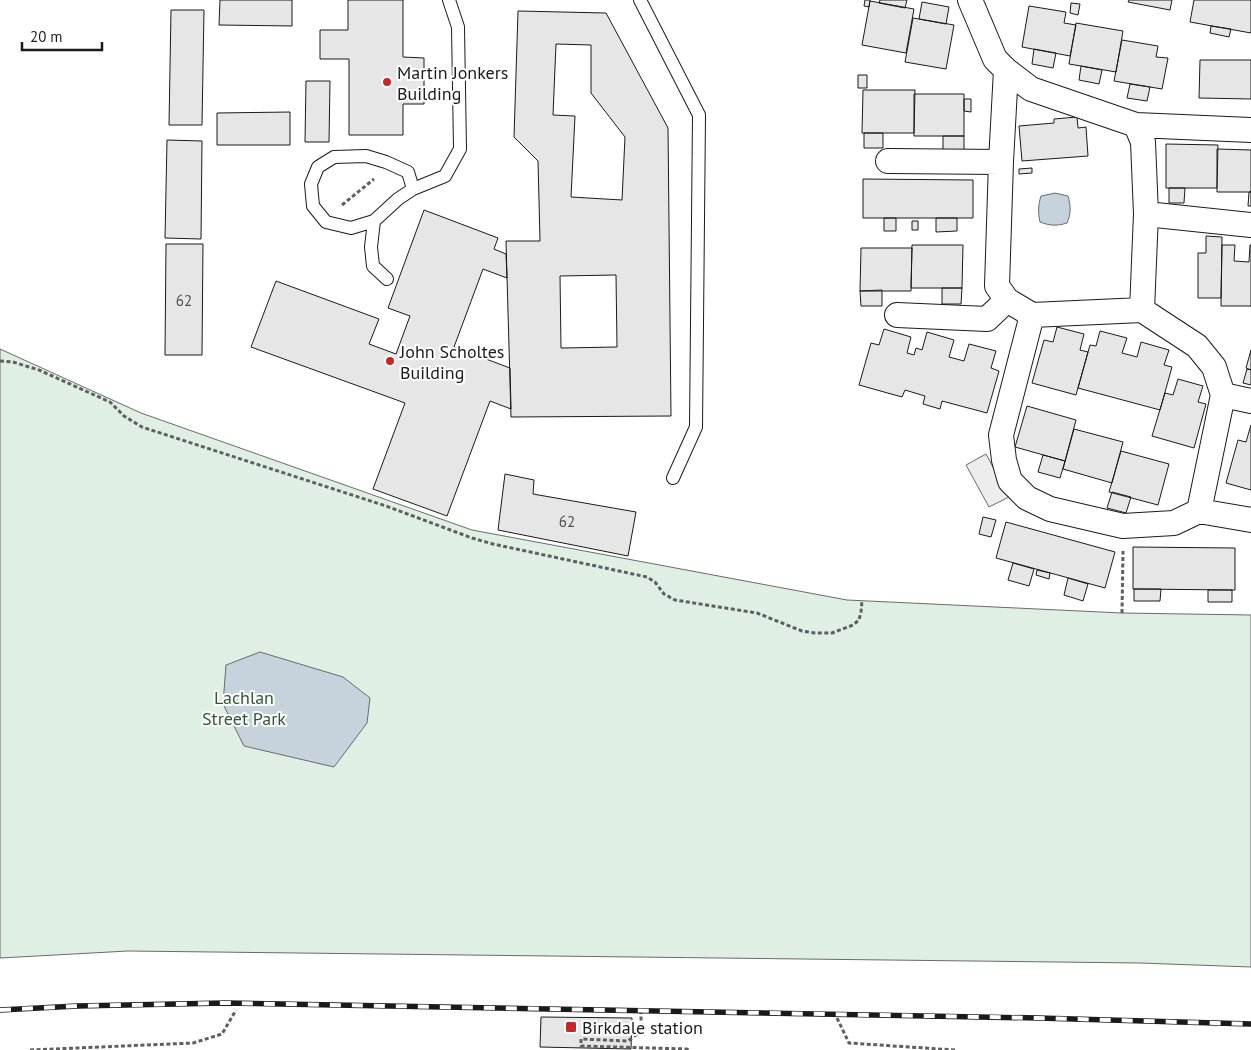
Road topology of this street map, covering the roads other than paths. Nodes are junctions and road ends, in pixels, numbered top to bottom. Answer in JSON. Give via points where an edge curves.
{"nodes":[{"id":1,"x":449,"y":0,"type":"edge"},
{"id":2,"x":640,"y":0,"type":"edge"},
{"id":3,"x":970,"y":0,"type":"edge"},
{"id":4,"x":1006,"y":70,"type":"junction"},
{"id":5,"x":1136,"y":125,"type":"junction"},
{"id":6,"x":1251,"y":130,"type":"edge"},
{"id":7,"x":888,"y":162,"type":"dead end"},
{"id":8,"x":1001,"y":162,"type":"junction"},
{"id":9,"x":413,"y":189,"type":"junction"},
{"id":10,"x":1146,"y":214,"type":"junction"},
{"id":11,"x":374,"y":221,"type":"junction"},
{"id":12,"x":1251,"y":225,"type":"edge"},
{"id":13,"x":387,"y":279,"type":"dead end"},
{"id":14,"x":1007,"y":300,"type":"junction"},
{"id":15,"x":1142,"y":310,"type":"junction"},
{"id":16,"x":1032,"y":314,"type":"junction"},
{"id":17,"x":897,"y":315,"type":"dead end"},
{"id":18,"x":1223,"y":395,"type":"junction"},
{"id":19,"x":1251,"y":401,"type":"edge"},
{"id":20,"x":673,"y":478,"type":"dead end"},
{"id":21,"x":1199,"y":511,"type":"junction"},
{"id":22,"x":1251,"y":520,"type":"edge"}],
"edges":[{"from":1,"to":9,"type":"lane","via":[[458,27],[460,149],[445,176]]},
{"from":2,"to":20,"type":"lane","via":[[699,115],[696,427]]},
{"from":3,"to":4,"type":"street","via":[[996,58]]},
{"from":4,"to":5,"type":"street","via":[[1031,90]]},
{"from":4,"to":8,"type":"street"},
{"from":5,"to":6,"type":"street"},
{"from":5,"to":10,"type":"street","via":[[1142,142]]},
{"from":7,"to":8,"type":"street"},
{"from":8,"to":14,"type":"street","via":[[997,286]]},
{"from":9,"to":11,"type":"lane"},
{"from":9,"to":11,"type":"lane","via":[[408,172],[366,156],[334,157],[318,167],[312,184],[313,206],[326,222],[351,228]]},
{"from":10,"to":12,"type":"street"},
{"from":10,"to":15,"type":"street"},
{"from":11,"to":13,"type":"lane","via":[[373,266]]},
{"from":14,"to":16,"type":"street"},
{"from":14,"to":17,"type":"street","via":[[987,319]]},
{"from":15,"to":16,"type":"street"},
{"from":15,"to":18,"type":"street","via":[[1197,346],[1214,367]]},
{"from":16,"to":21,"type":"street","via":[[1001,435],[1010,481],[1027,498],[1050,509],[1123,526],[1174,523]]},
{"from":18,"to":19,"type":"street"},
{"from":18,"to":21,"type":"street"},
{"from":21,"to":22,"type":"street"}]}
